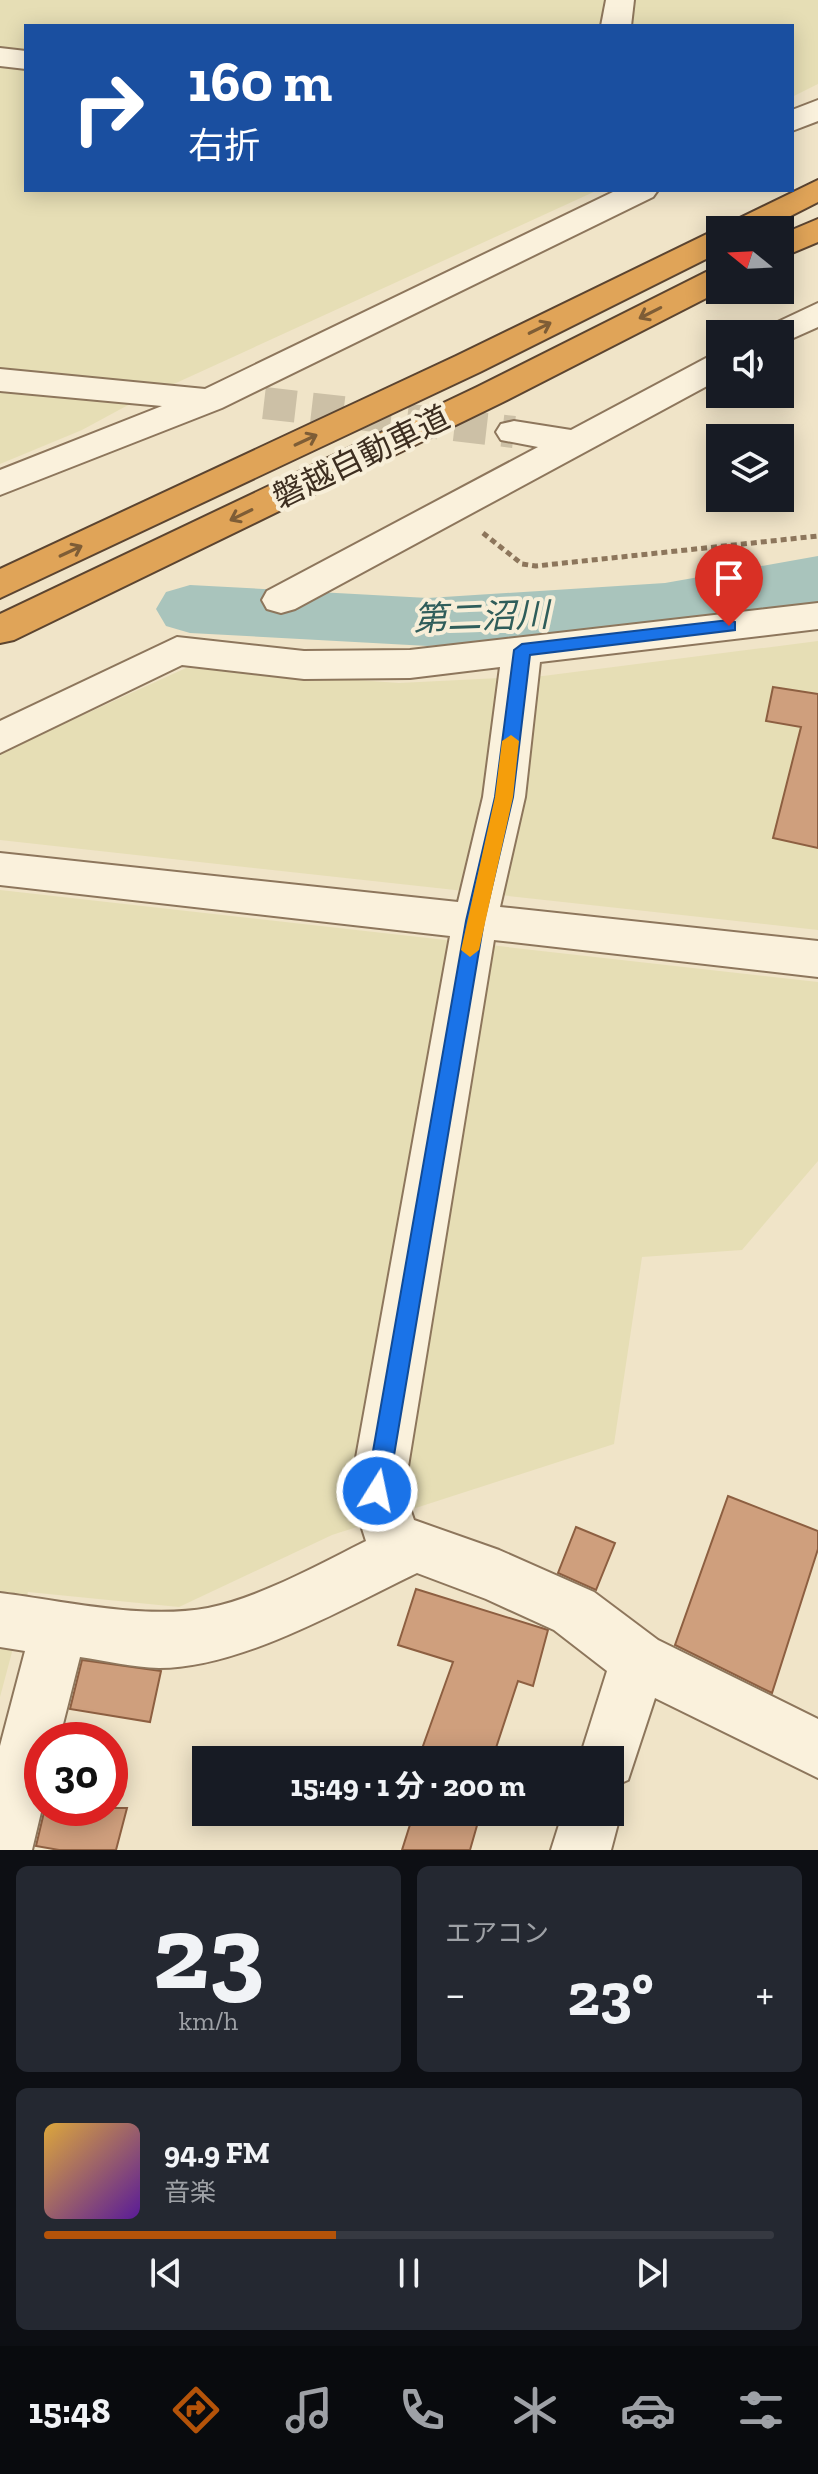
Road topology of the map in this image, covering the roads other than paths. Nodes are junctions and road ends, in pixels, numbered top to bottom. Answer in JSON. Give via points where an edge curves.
{"nodes":[{"id":1,"x":620,"y":0,"type":"edge"},
{"id":2,"x":616,"y":24,"type":"edge"},
{"id":3,"x":0,"y":57,"type":"edge"},
{"id":4,"x":24,"y":60,"type":"edge"},
{"id":5,"x":818,"y":190,"type":"edge"},
{"id":6,"x":633,"y":192,"type":"edge"},
{"id":7,"x":590,"y":202,"type":"edge"},
{"id":8,"x":766,"y":216,"type":"edge"},
{"id":9,"x":818,"y":229,"type":"edge"},
{"id":10,"x":794,"y":241,"type":"edge"},
{"id":11,"x":706,"y":246,"type":"edge"},
{"id":12,"x":706,"y":285,"type":"edge"},
{"id":13,"x":818,"y":313,"type":"edge"},
{"id":14,"x":794,"y":326,"type":"edge"},
{"id":15,"x":706,"y":372,"type":"edge"},
{"id":16,"x":0,"y":380,"type":"edge"},
{"id":17,"x":210,"y":400,"type":"junction"},
{"id":18,"x":264,"y":403,"type":"tunnel mouth"},
{"id":19,"x":514,"y":432,"type":"tunnel mouth"},
{"id":20,"x":575,"y":442,"type":"junction"},
{"id":21,"x":0,"y":483,"type":"edge"},
{"id":22,"x":0,"y":585,"type":"edge"},
{"id":23,"x":281,"y":600,"type":"dead end"},
{"id":24,"x":818,"y":616,"type":"edge"},
{"id":25,"x":0,"y":630,"type":"edge"},
{"id":26,"x":522,"y":650,"type":"junction"},
{"id":27,"x":0,"y":738,"type":"edge"},
{"id":28,"x":0,"y":869,"type":"edge"},
{"id":29,"x":475,"y":921,"type":"junction"},
{"id":30,"x":818,"y":959,"type":"edge"},
{"id":31,"x":397,"y":1552,"type":"junction"},
{"id":32,"x":0,"y":1620,"type":"edge"},
{"id":33,"x":59,"y":1629,"type":"junction"},
{"id":34,"x":638,"y":1660,"type":"junction"},
{"id":35,"x":612,"y":1746,"type":"edge"},
{"id":36,"x":818,"y":1749,"type":"edge"},
{"id":37,"x":588,"y":1826,"type":"edge"},
{"id":38,"x":2,"y":1850,"type":"edge"},
{"id":39,"x":581,"y":1850,"type":"edge"}],
"edges":[{"from":1,"to":2,"type":"street"},
{"from":3,"to":4,"type":"street"},
{"from":5,"to":8,"type":"highway"},
{"from":6,"to":7,"type":"street"},
{"from":7,"to":17,"type":"street"},
{"from":9,"to":10,"type":"highway"},
{"from":22,"to":11,"type":"highway","name":"磐越自動車道","one_way":true},
{"from":12,"to":25,"type":"highway","name":"磐越自動車道","one_way":true},
{"from":13,"to":14,"type":"street"},
{"from":15,"to":20,"type":"street"},
{"from":16,"to":17,"type":"street"},
{"from":17,"to":18,"type":"street"},
{"from":17,"to":21,"type":"street"},
{"from":19,"to":20,"type":"street"},
{"from":20,"to":23,"type":"street"},
{"from":24,"to":26,"type":"street"},
{"from":26,"to":27,"type":"street","via":[[410,664],[304,665],[177,651]]},
{"from":26,"to":29,"type":"street","via":[[504,797]]},
{"from":28,"to":29,"type":"street"},
{"from":29,"to":30,"type":"street"},
{"from":29,"to":31,"type":"street","via":[[377,1491]]},
{"from":31,"to":33,"type":"street","via":[[290,1606],[209,1635],[159,1640]]},
{"from":31,"to":34,"type":"street","via":[[415,1546],[499,1577],[574,1611]]},
{"from":32,"to":33,"type":"street"},
{"from":33,"to":38,"type":"street"},
{"from":34,"to":35,"type":"street"},
{"from":34,"to":36,"type":"street"},
{"from":37,"to":39,"type":"street"}]}
